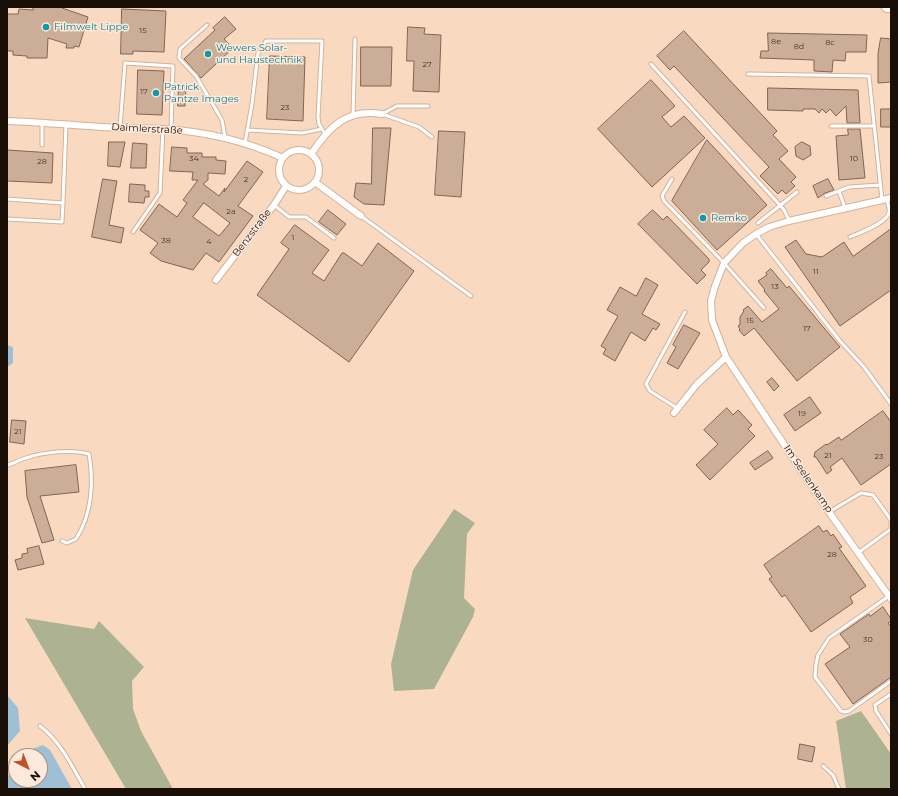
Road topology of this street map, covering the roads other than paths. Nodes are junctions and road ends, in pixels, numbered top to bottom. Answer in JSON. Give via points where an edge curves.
{"nodes":[{"id":1,"x":887,"y":7,"type":"edge"},
{"id":2,"x":891,"y":7,"type":"edge"},
{"id":3,"x":207,"y":25,"type":"dead end"},
{"id":4,"x":355,"y":39,"type":"dead end"},
{"id":5,"x":652,"y":64,"type":"dead end"},
{"id":6,"x":748,"y":74,"type":"dead end"},
{"id":7,"x":428,"y":106,"type":"dead end"},
{"id":8,"x":382,"y":114,"type":"junction"},
{"id":9,"x":353,"y":115,"type":"junction"},
{"id":10,"x":7,"y":121,"type":"edge"},
{"id":11,"x":42,"y":122,"type":"junction"},
{"id":12,"x":66,"y":124,"type":"junction"},
{"id":13,"x":831,"y":126,"type":"dead end"},
{"id":14,"x":874,"y":126,"type":"junction"},
{"id":15,"x":120,"y":127,"type":"junction"},
{"id":16,"x":163,"y":129,"type":"junction"},
{"id":17,"x":171,"y":129,"type":"junction"},
{"id":18,"x":247,"y":130,"type":"junction"},
{"id":19,"x":323,"y":131,"type":"junction"},
{"id":20,"x":225,"y":137,"type":"junction"},
{"id":21,"x":432,"y":137,"type":"dead end"},
{"id":22,"x":245,"y":143,"type":"junction"},
{"id":23,"x":42,"y":144,"type":"dead end"},
{"id":24,"x":311,"y":154,"type":"junction"},
{"id":25,"x":283,"y":158,"type":"junction"},
{"id":26,"x":672,"y":179,"type":"dead end"},
{"id":27,"x":315,"y":182,"type":"junction"},
{"id":28,"x":880,"y":185,"type":"junction"},
{"id":29,"x":286,"y":186,"type":"junction"},
{"id":30,"x":839,"y":191,"type":"junction"},
{"id":31,"x":796,"y":192,"type":"dead end"},
{"id":32,"x":826,"y":196,"type":"dead end"},
{"id":33,"x":7,"y":199,"type":"edge"},
{"id":34,"x":886,"y":199,"type":"edge"},
{"id":35,"x":63,"y":203,"type":"junction"},
{"id":36,"x":274,"y":205,"type":"junction"},
{"id":37,"x":780,"y":205,"type":"junction"},
{"id":38,"x":845,"y":208,"type":"junction"},
{"id":39,"x":890,"y":213,"type":"edge"},
{"id":40,"x":360,"y":216,"type":"joint"},
{"id":41,"x":7,"y":220,"type":"edge"},
{"id":42,"x":789,"y":221,"type":"junction"},
{"id":43,"x":758,"y":223,"type":"dead end"},
{"id":44,"x":133,"y":232,"type":"dead end"},
{"id":45,"x":756,"y":234,"type":"junction"},
{"id":46,"x":850,"y":237,"type":"dead end"},
{"id":47,"x":334,"y":238,"type":"dead end"},
{"id":48,"x":724,"y":263,"type":"junction"},
{"id":49,"x":216,"y":280,"type":"dead end"},
{"id":50,"x":471,"y":296,"type":"dead end"},
{"id":51,"x":764,"y":308,"type":"dead end"},
{"id":52,"x":685,"y":312,"type":"dead end"},
{"id":53,"x":726,"y":357,"type":"junction"},
{"id":54,"x":891,"y":404,"type":"edge"},
{"id":55,"x":676,"y":410,"type":"joint"},
{"id":56,"x":8,"y":465,"type":"edge"},
{"id":57,"x":829,"y":512,"type":"junction"},
{"id":58,"x":62,"y":541,"type":"dead end"},
{"id":59,"x":858,"y":553,"type":"junction"},
{"id":60,"x":890,"y":598,"type":"edge"},
{"id":61,"x":891,"y":681,"type":"edge"},
{"id":62,"x":891,"y":694,"type":"edge"},
{"id":63,"x":40,"y":726,"type":"dead end"},
{"id":64,"x":891,"y":734,"type":"edge"},
{"id":65,"x":823,"y":766,"type":"dead end"},
{"id":66,"x":85,"y":789,"type":"edge"},
{"id":67,"x":839,"y":789,"type":"edge"}],
"edges":[{"from":1,"to":2,"type":"main road"},
{"from":3,"to":20,"type":"lane","via":[[180,49],[179,58],[196,76],[222,120]]},
{"from":4,"to":9,"type":"lane"},
{"from":5,"to":37,"type":"lane"},
{"from":6,"to":14,"type":"lane","via":[[869,76]]},
{"from":7,"to":8,"type":"lane","via":[[397,106]]},
{"from":8,"to":9,"type":"street","via":[[359,112]]},
{"from":8,"to":21,"type":"lane","via":[[419,127]]},
{"from":9,"to":19,"type":"street"},
{"from":10,"to":11,"type":"street","name":"Daimlerstraße"},
{"from":11,"to":12,"type":"street","name":"Daimlerstraße"},
{"from":11,"to":23,"type":"lane"},
{"from":12,"to":15,"type":"street","name":"Daimlerstraße"},
{"from":12,"to":35,"type":"lane"},
{"from":13,"to":14,"type":"lane"},
{"from":14,"to":28,"type":"lane"},
{"from":15,"to":16,"type":"street","name":"Daimlerstraße"},
{"from":15,"to":17,"type":"lane","via":[[125,62],[172,66]]},
{"from":16,"to":17,"type":"street","name":"Daimlerstraße"},
{"from":16,"to":44,"type":"lane","via":[[160,193]]},
{"from":17,"to":20,"type":"street","name":"Daimlerstraße"},
{"from":18,"to":19,"type":"lane","via":[[302,133]]},
{"from":18,"to":19,"type":"lane","via":[[258,53],[266,40],[322,42],[318,117]]},
{"from":18,"to":22,"type":"lane"},
{"from":19,"to":24,"type":"street"},
{"from":20,"to":22,"type":"street","name":"Daimlerstraße"},
{"from":22,"to":25,"type":"street","name":"Daimlerstraße"},
{"from":24,"to":25,"type":"street","via":[[306,151],[293,151]]},
{"from":24,"to":27,"type":"street","via":[[319,164],[320,170]]},
{"from":25,"to":29,"type":"street","via":[[279,169]]},
{"from":26,"to":48,"type":"lane","via":[[662,196],[664,201]]},
{"from":27,"to":29,"type":"street","via":[[305,190]]},
{"from":27,"to":40,"type":"street"},
{"from":28,"to":30,"type":"lane","via":[[849,187]]},
{"from":28,"to":34,"type":"lane"},
{"from":29,"to":36,"type":"street","name":"Benzstraße"},
{"from":30,"to":32,"type":"lane"},
{"from":30,"to":38,"type":"lane"},
{"from":31,"to":37,"type":"lane"},
{"from":33,"to":35,"type":"lane"},
{"from":34,"to":38,"type":"street","name":"Im Seelenkamp"},
{"from":34,"to":39,"type":"lane"},
{"from":35,"to":41,"type":"lane","via":[[62,222]]},
{"from":36,"to":47,"type":"lane","via":[[289,217],[306,217]]},
{"from":36,"to":49,"type":"street","name":"Benzstraße"},
{"from":37,"to":42,"type":"lane"},
{"from":37,"to":43,"type":"lane"},
{"from":38,"to":42,"type":"street","name":"Im Seelenkamp"},
{"from":39,"to":46,"type":"lane","via":[[881,222]]},
{"from":40,"to":50,"type":"lane"},
{"from":42,"to":45,"type":"street","name":"Im Seelenkamp"},
{"from":45,"to":48,"type":"street","name":"Im Seelenkamp","via":[[743,243]]},
{"from":45,"to":54,"type":"lane"},
{"from":48,"to":51,"type":"lane"},
{"from":48,"to":53,"type":"street","name":"Im Seelenkamp","via":[[711,301],[712,320]]},
{"from":52,"to":55,"type":"lane","via":[[646,384]]},
{"from":53,"to":55,"type":"street","via":[[697,384]]},
{"from":53,"to":57,"type":"street","name":"Im Seelenkamp"},
{"from":56,"to":58,"type":"lane","via":[[53,453],[89,454],[91,496],[85,523],[76,539],[67,543]]},
{"from":57,"to":59,"type":"street","name":"Im Seelenkamp"},
{"from":57,"to":59,"type":"lane","via":[[861,493],[874,496],[891,520],[891,529]]},
{"from":59,"to":60,"type":"street","name":"Im Seelenkamp"},
{"from":60,"to":61,"type":"lane","via":[[829,638],[818,655],[815,677],[841,711],[845,712]]},
{"from":62,"to":64,"type":"lane","via":[[875,706]]},
{"from":63,"to":66,"type":"lane","via":[[60,744]]},
{"from":65,"to":67,"type":"lane","via":[[833,775]]}]}
